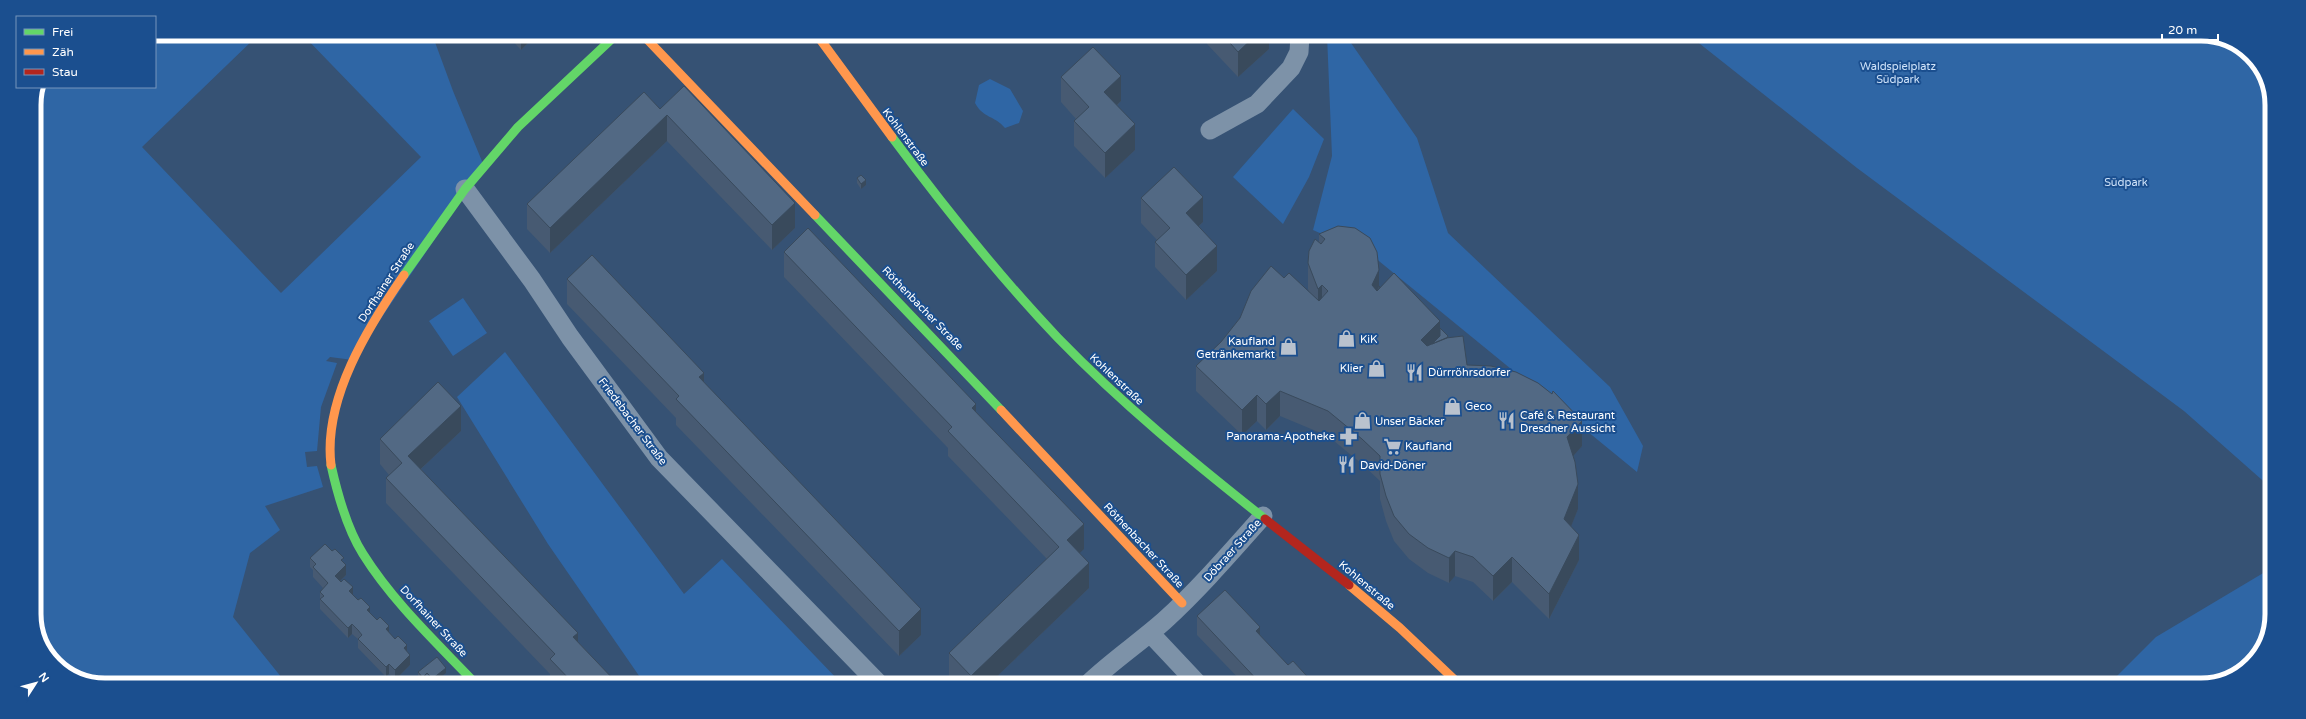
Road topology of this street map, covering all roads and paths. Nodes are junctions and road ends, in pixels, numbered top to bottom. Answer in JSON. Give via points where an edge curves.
{"nodes":[{"id":1,"x":610,"y":41,"type":"edge"},
{"id":2,"x":648,"y":41,"type":"edge"},
{"id":3,"x":821,"y":41,"type":"edge"},
{"id":4,"x":1300,"y":41,"type":"edge"},
{"id":5,"x":1210,"y":130,"type":"dead end"},
{"id":6,"x":465,"y":188,"type":"junction"},
{"id":7,"x":1263,"y":516,"type":"junction"},
{"id":8,"x":1182,"y":603,"type":"junction"},
{"id":9,"x":1150,"y":633,"type":"junction"},
{"id":10,"x":470,"y":678,"type":"edge"},
{"id":11,"x":872,"y":678,"type":"edge"},
{"id":12,"x":1095,"y":678,"type":"edge"},
{"id":13,"x":1192,"y":678,"type":"edge"},
{"id":14,"x":1452,"y":678,"type":"edge"}],
"edges":[{"from":1,"to":6,"type":"street","name":"Dorfhainer Straße","via":[[518,127]]},
{"from":2,"to":8,"type":"street","name":"Röthenbacher Straße","via":[[911,313]]},
{"from":3,"to":7,"type":"street","name":"Kohlenstraße","via":[[900,150],[974,244],[1035,314],[1092,373],[1129,406],[1193,462]]},
{"from":4,"to":5,"type":"street","via":[[1299,52],[1291,68],[1257,104]]},
{"from":6,"to":10,"type":"street","name":"Dorfhainer Straße","via":[[375,317],[338,396],[330,446],[337,494],[362,553],[399,603]]},
{"from":6,"to":11,"type":"street","name":"Friedebacher Straße","via":[[659,458]]},
{"from":7,"to":8,"type":"street","name":"Döbraer Straße"},
{"from":7,"to":14,"type":"street","name":"Kohlenstraße","via":[[1368,600]]},
{"from":8,"to":9,"type":"street","name":"Döbraer Straße"},
{"from":9,"to":12,"type":"street","name":"Döbraer Straße","via":[[1124,651]]},
{"from":9,"to":13,"type":"street"}]}
